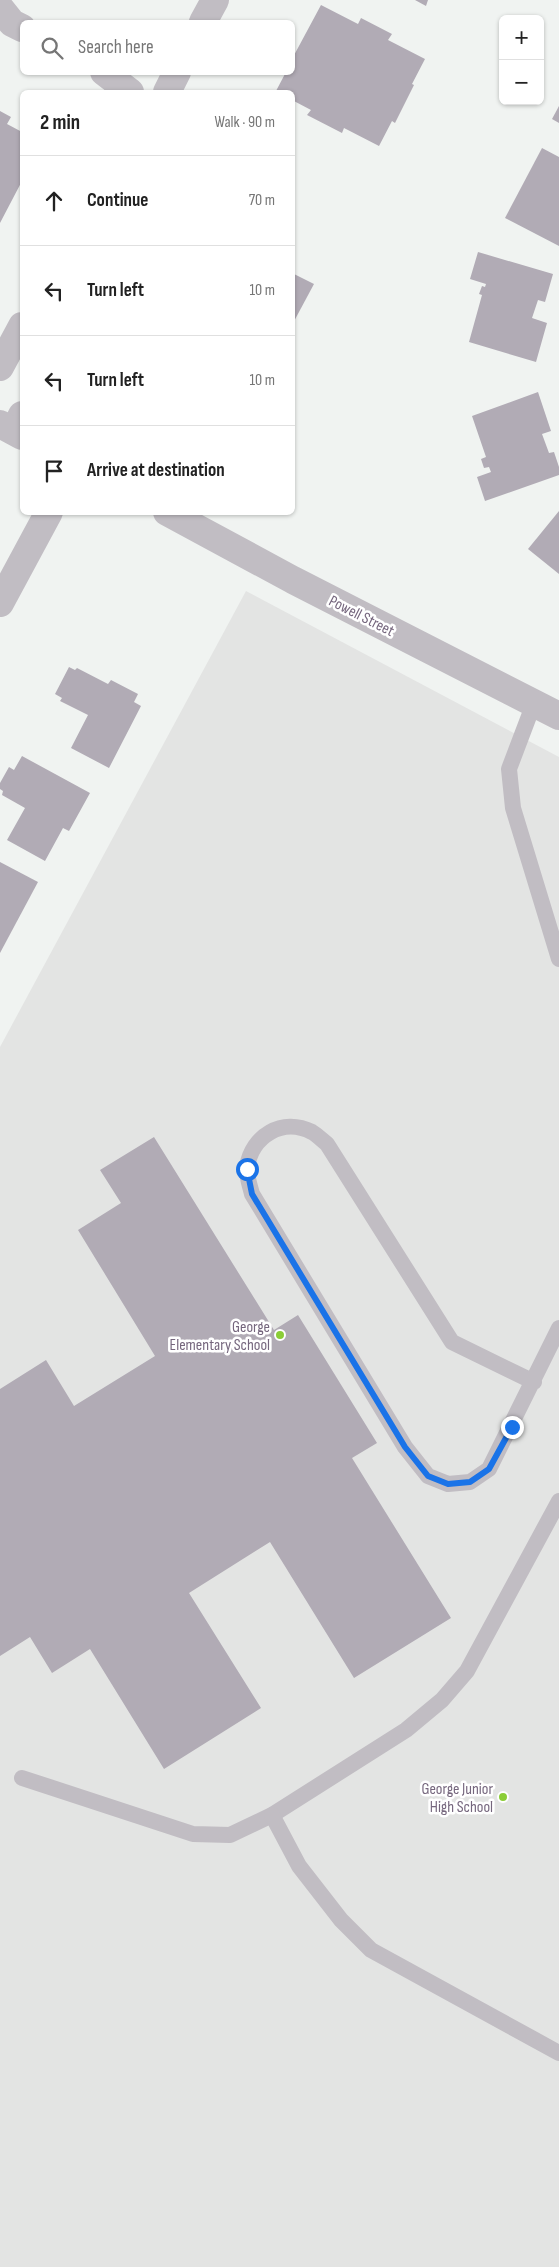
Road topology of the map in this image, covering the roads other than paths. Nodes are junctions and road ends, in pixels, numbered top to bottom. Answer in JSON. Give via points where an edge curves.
{"nodes":[{"id":1,"x":215,"y":0,"type":"edge"},
{"id":2,"x":0,"y":8,"type":"edge"},
{"id":3,"x":204,"y":20,"type":"edge"},
{"id":4,"x":20,"y":27,"type":"edge"},
{"id":5,"x":108,"y":75,"type":"edge"},
{"id":6,"x":176,"y":75,"type":"edge"},
{"id":7,"x":127,"y":90,"type":"edge"},
{"id":8,"x":168,"y":90,"type":"edge"},
{"id":9,"x":20,"y":330,"type":"edge"},
{"id":10,"x":0,"y":367,"type":"edge"},
{"id":11,"x":47,"y":515,"type":"edge"},
{"id":12,"x":173,"y":515,"type":"edge"},
{"id":13,"x":0,"y":603,"type":"edge"},
{"id":14,"x":534,"y":703,"type":"junction"},
{"id":15,"x":559,"y":716,"type":"edge"},
{"id":16,"x":559,"y":959,"type":"edge"},
{"id":17,"x":559,"y":1328,"type":"edge"},
{"id":18,"x":534,"y":1382,"type":"junction"},
{"id":19,"x":559,"y":1501,"type":"edge"},
{"id":20,"x":22,"y":1778,"type":"dead end"},
{"id":21,"x":272,"y":1815,"type":"junction"},
{"id":22,"x":559,"y":2053,"type":"edge"}],
"edges":[{"from":1,"to":3,"type":"street"},
{"from":2,"to":4,"type":"street"},
{"from":5,"to":7,"type":"street"},
{"from":6,"to":8,"type":"street"},
{"from":9,"to":10,"type":"street"},
{"from":11,"to":13,"type":"street"},
{"from":12,"to":14,"type":"street","name":"Powell Street"},
{"from":14,"to":15,"type":"street","name":"Powell Street"},
{"from":14,"to":16,"type":"lane","via":[[509,769],[513,808]]},
{"from":17,"to":18,"type":"lane"},
{"from":18,"to":18,"type":"lane","via":[[489,1469],[470,1482],[448,1484],[428,1476],[405,1447],[252,1194],[247,1169],[261,1137],[274,1129],[292,1127],[311,1132],[327,1144],[452,1342]]},
{"from":19,"to":21,"type":"lane","via":[[467,1671],[442,1700],[406,1730]]},
{"from":20,"to":21,"type":"lane","via":[[193,1834],[230,1835]]},
{"from":21,"to":22,"type":"lane","via":[[299,1866],[341,1920],[371,1950]]}]}
